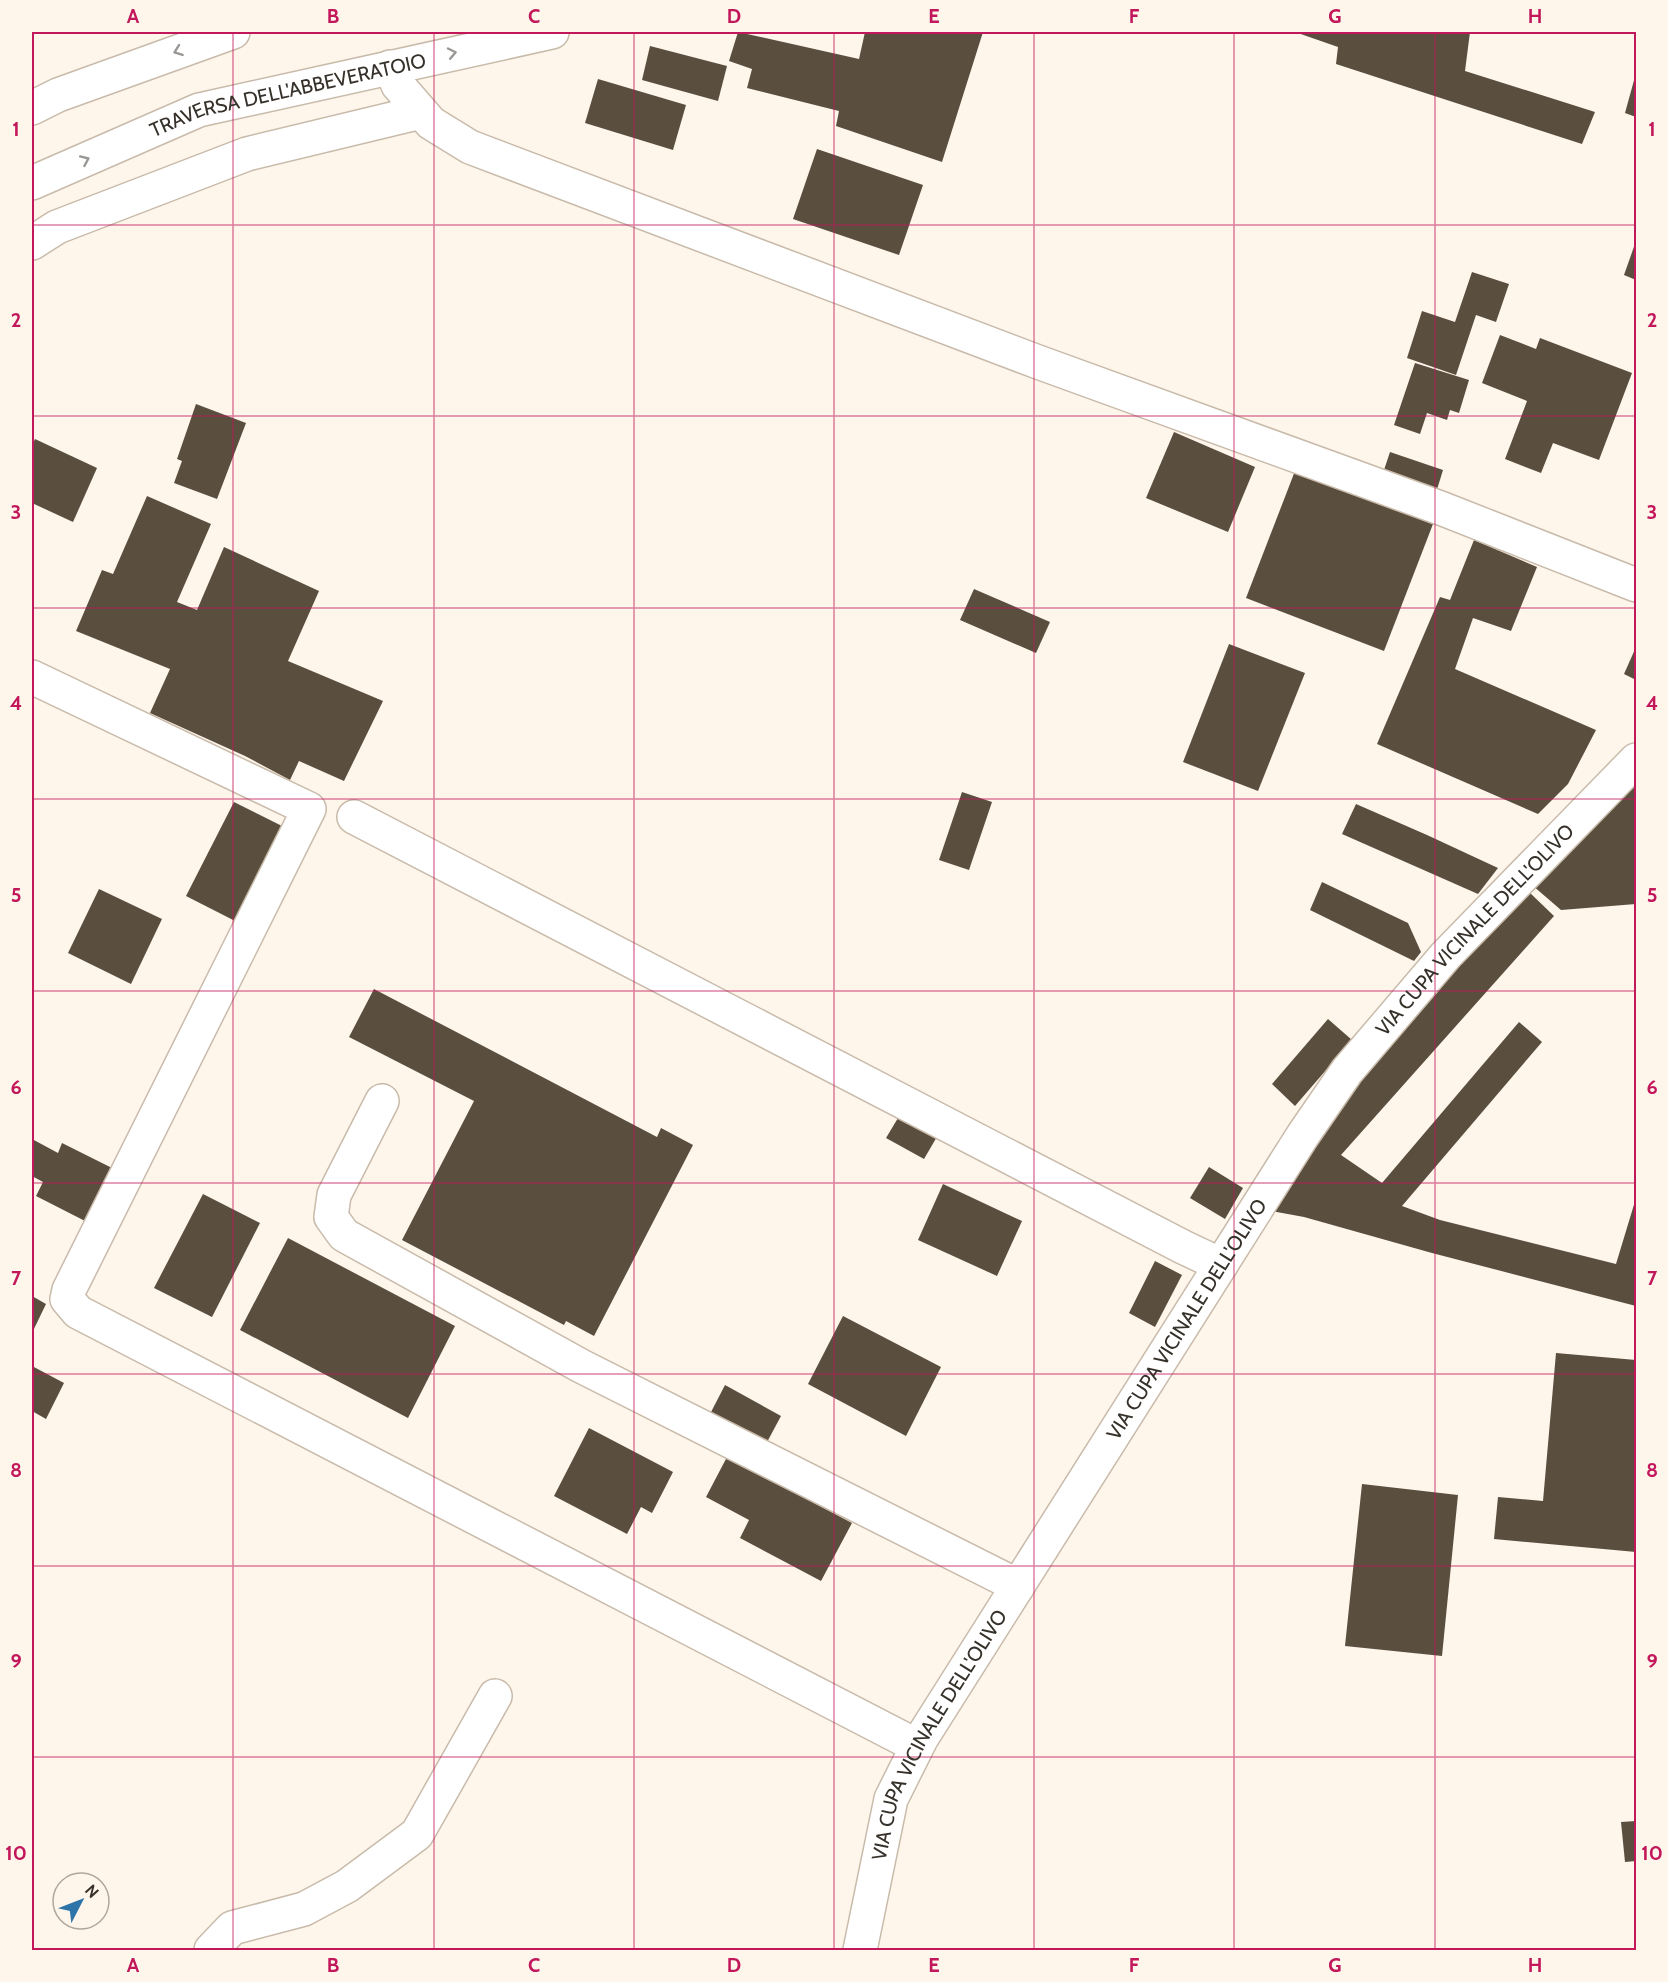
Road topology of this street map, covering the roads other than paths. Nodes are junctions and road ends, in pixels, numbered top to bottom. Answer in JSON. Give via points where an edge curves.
{"nodes":[{"id":1,"x":233,"y":32,"type":"edge"},
{"id":2,"x":552,"y":32,"type":"edge"},
{"id":3,"x":390,"y":67,"type":"junction"},
{"id":4,"x":32,"y":108,"type":"edge"},
{"id":5,"x":421,"y":112,"type":"junction"},
{"id":6,"x":32,"y":183,"type":"edge"},
{"id":7,"x":32,"y":243,"type":"edge"},
{"id":8,"x":1636,"y":585,"type":"edge"},
{"id":9,"x":32,"y":677,"type":"edge"},
{"id":10,"x":1636,"y":760,"type":"edge"},
{"id":11,"x":354,"y":816,"type":"dead end"},
{"id":12,"x":382,"y":1101,"type":"dead end"},
{"id":13,"x":1221,"y":1265,"type":"junction"},
{"id":14,"x":1018,"y":1586,"type":"junction"},
{"id":15,"x":495,"y":1696,"type":"dead end"},
{"id":16,"x":917,"y":1746,"type":"junction"},
{"id":17,"x":211,"y":1950,"type":"edge"},
{"id":18,"x":860,"y":1950,"type":"edge"}],
"edges":[{"from":1,"to":4,"type":"street","one_way":true},
{"from":3,"to":2,"type":"street","name":"TRAVERSA DELL'ABBEVERATOIO","one_way":true},
{"from":3,"to":5,"type":"street"},
{"from":6,"to":3,"type":"street","name":"TRAVERSA DELL'ABBEVERATOIO","one_way":true,"via":[[199,110]]},
{"from":5,"to":7,"type":"street","via":[[248,154],[57,227]]},
{"from":5,"to":8,"type":"street","via":[[431,123],[470,147],[1049,366],[1443,509]]},
{"from":9,"to":16,"type":"street","via":[[309,809],[67,1299],[78,1312]]},
{"from":10,"to":13,"type":"street","name":"VIA CUPA VICINALE DELL'OLIVO","via":[[1446,955],[1347,1071]]},
{"from":11,"to":13,"type":"street"},
{"from":12,"to":14,"type":"street","via":[[333,1195],[331,1217],[344,1235],[581,1366]]},
{"from":13,"to":14,"type":"street","name":"VIA CUPA VICINALE DELL'OLIVO"},
{"from":14,"to":16,"type":"street","name":"VIA CUPA VICINALE DELL'OLIVO"},
{"from":15,"to":17,"type":"street","via":[[417,1834],[347,1886],[304,1909],[232,1928]]},
{"from":16,"to":18,"type":"street","name":"VIA CUPA VICINALE DELL'OLIVO","via":[[891,1799]]}]}
